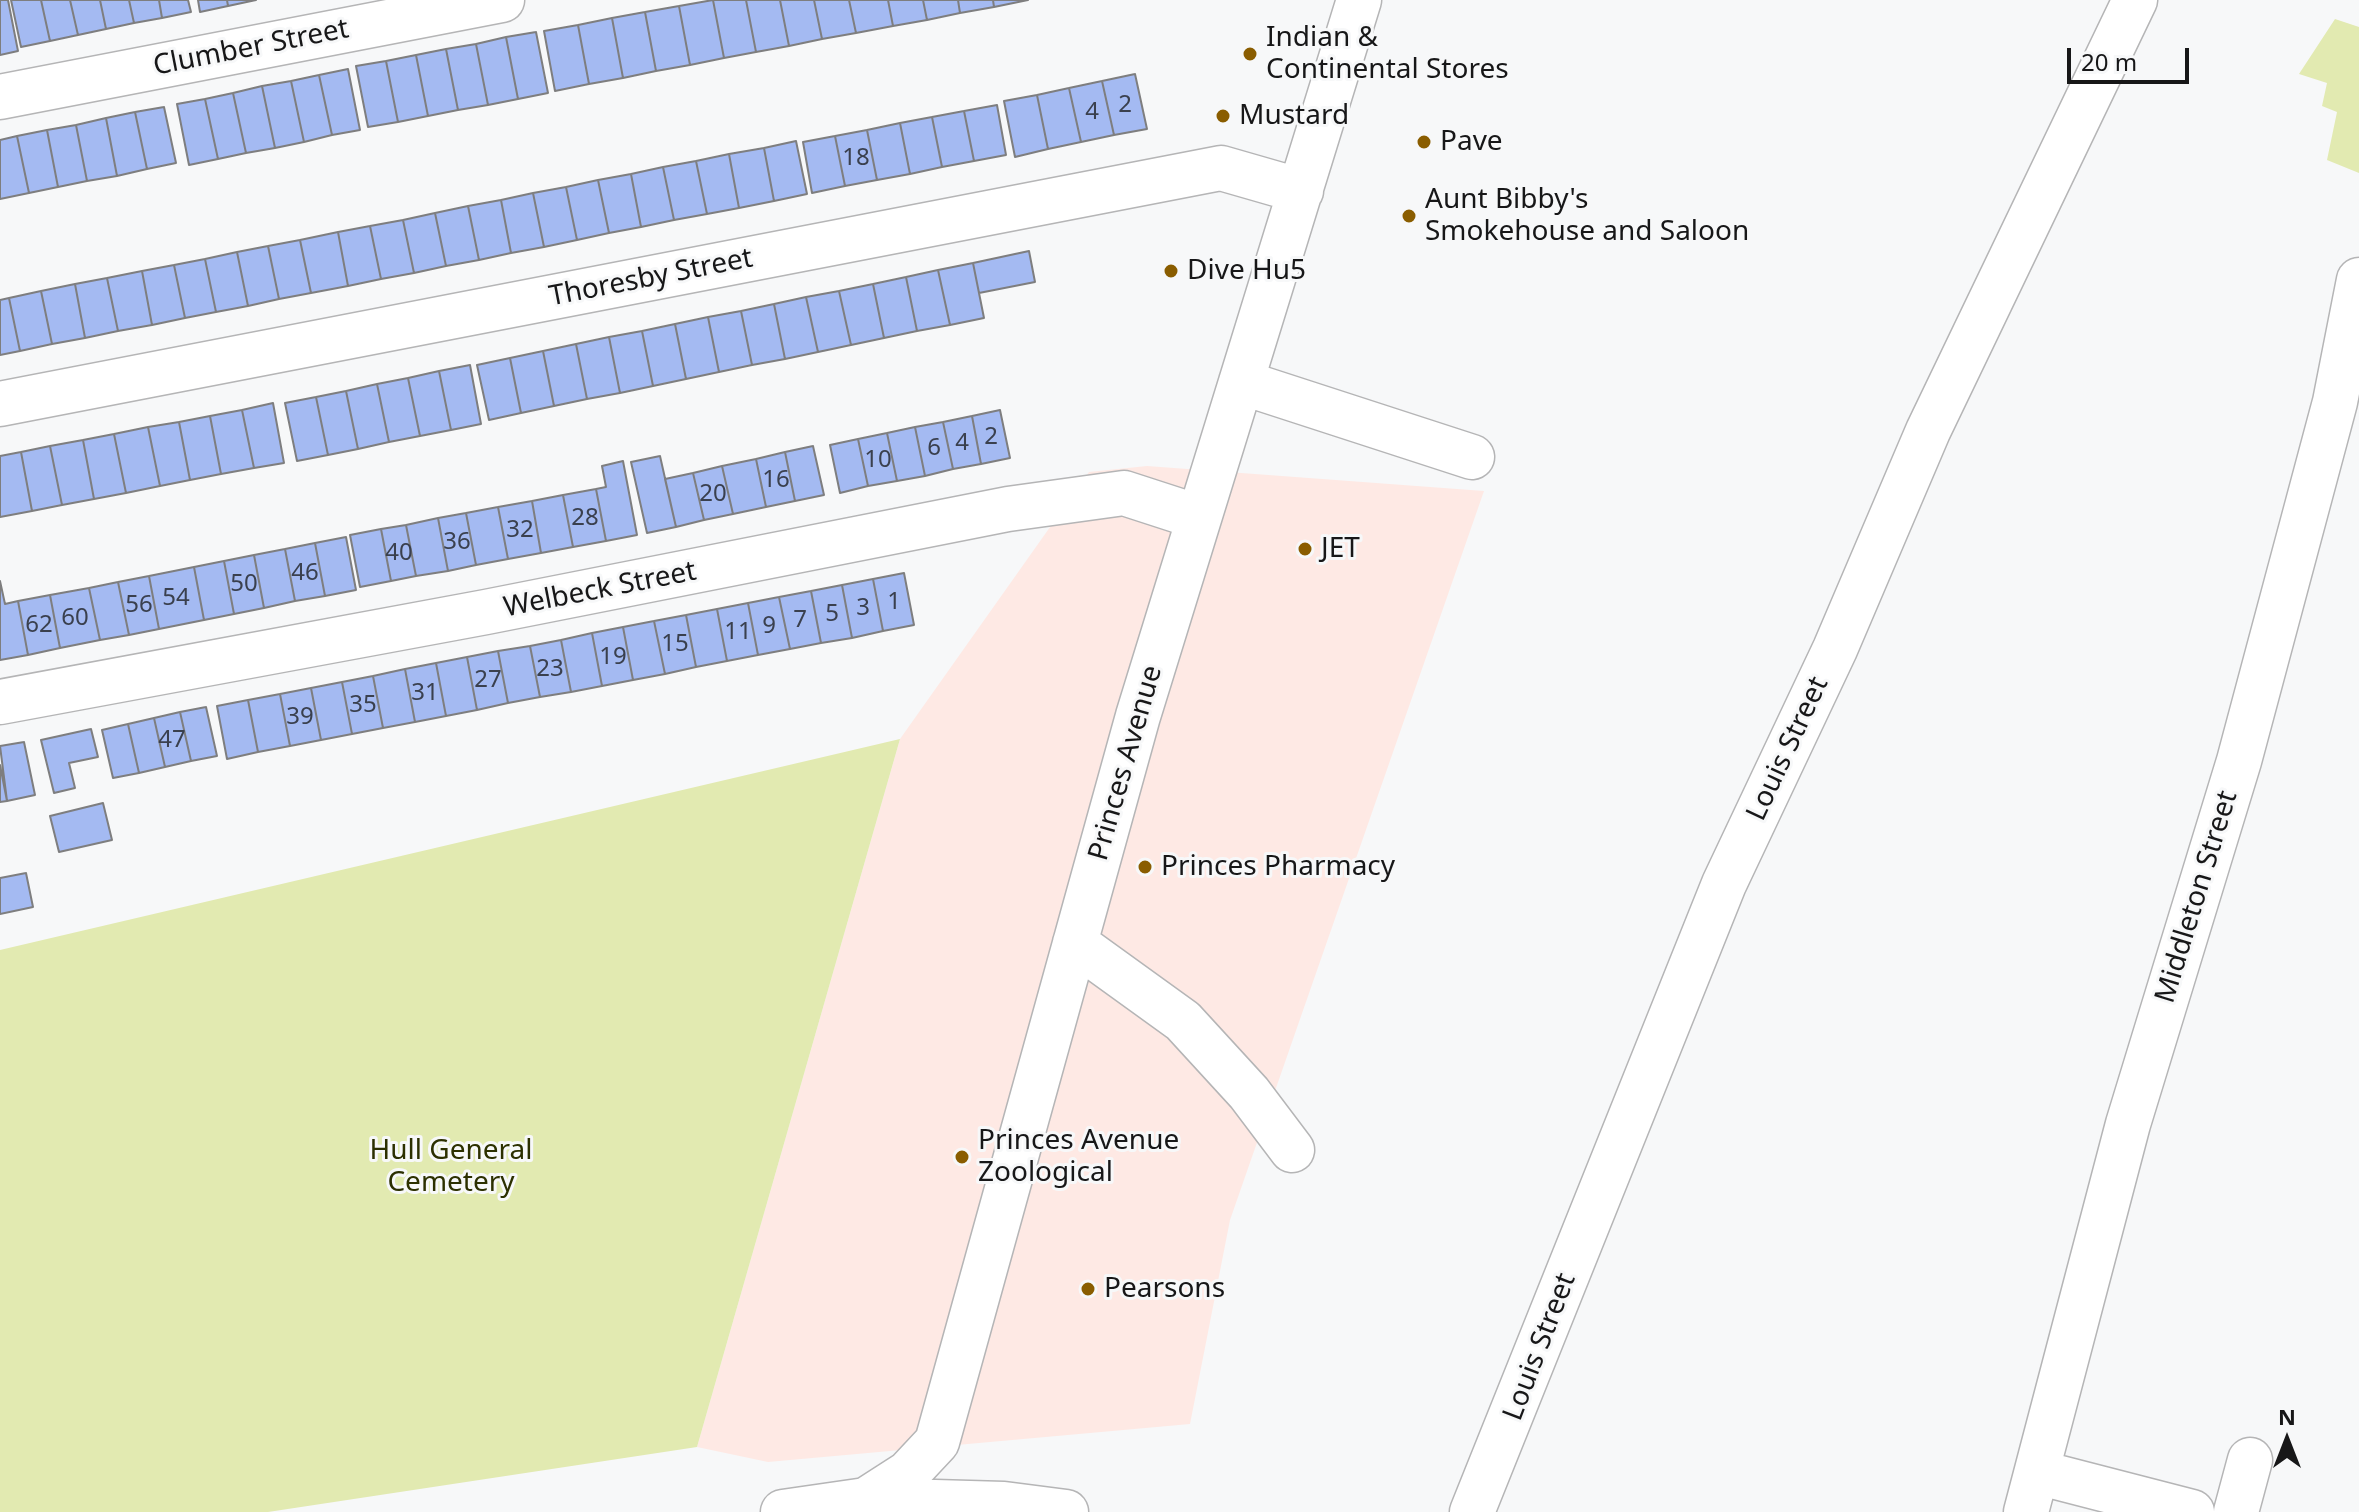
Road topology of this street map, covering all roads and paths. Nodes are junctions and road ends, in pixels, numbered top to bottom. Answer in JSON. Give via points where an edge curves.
{"nodes":[{"id":1,"x":502,"y":0,"type":"edge"},
{"id":2,"x":1359,"y":0,"type":"edge"},
{"id":3,"x":2135,"y":0,"type":"edge"},
{"id":4,"x":0,"y":97,"type":"edge"},
{"id":5,"x":1301,"y":191,"type":"junction"},
{"id":6,"x":2359,"y":280,"type":"edge"},
{"id":7,"x":1241,"y":382,"type":"junction"},
{"id":8,"x":0,"y":404,"type":"edge"},
{"id":9,"x":1472,"y":457,"type":"dead end"},
{"id":10,"x":1198,"y":517,"type":"junction"},
{"id":11,"x":0,"y":702,"type":"edge"},
{"id":12,"x":1075,"y":943,"type":"junction"},
{"id":13,"x":1292,"y":1150,"type":"dead end"},
{"id":14,"x":937,"y":1442,"type":"junction"},
{"id":15,"x":2250,"y":1460,"type":"dead end"},
{"id":16,"x":2031,"y":1492,"type":"edge"},
{"id":17,"x":866,"y":1500,"type":"junction"},
{"id":18,"x":1004,"y":1504,"type":"junction"},
{"id":19,"x":783,"y":1512,"type":"edge"},
{"id":20,"x":1066,"y":1512,"type":"edge"},
{"id":21,"x":1472,"y":1512,"type":"edge"},
{"id":22,"x":2192,"y":1512,"type":"edge"},
{"id":23,"x":2236,"y":1512,"type":"edge"}],
"edges":[{"from":1,"to":4,"type":"street","name":"Clumber Street"},
{"from":2,"to":5,"type":"street","name":"Princes Avenue"},
{"from":3,"to":21,"type":"street","name":"Louis Street","via":[[1928,431],[1835,649],[1724,884]]},
{"from":5,"to":7,"type":"street","name":"Princes Avenue"},
{"from":5,"to":8,"type":"street","name":"Thoresby Street","via":[[1221,168]]},
{"from":6,"to":16,"type":"street","name":"Middleton Street","via":[[2335,402],[2239,761],[2128,1124]]},
{"from":7,"to":9,"type":"street"},
{"from":7,"to":10,"type":"street","name":"Princes Avenue"},
{"from":10,"to":11,"type":"street","name":"Welbeck Street","via":[[1124,493],[1008,509]]},
{"from":10,"to":12,"type":"street","name":"Princes Avenue"},
{"from":12,"to":13,"type":"street","via":[[1183,1021]]},
{"from":12,"to":14,"type":"street","name":"Princes Avenue"},
{"from":14,"to":17,"type":"street","name":"Princes Avenue","via":[[908,1473]]},
{"from":14,"to":18,"type":"street","via":[[947,1474]]},
{"from":15,"to":23,"type":"street"},
{"from":16,"to":22,"type":"street"},
{"from":17,"to":18,"type":"street"},
{"from":17,"to":19,"type":"street"},
{"from":18,"to":20,"type":"street"}]}
